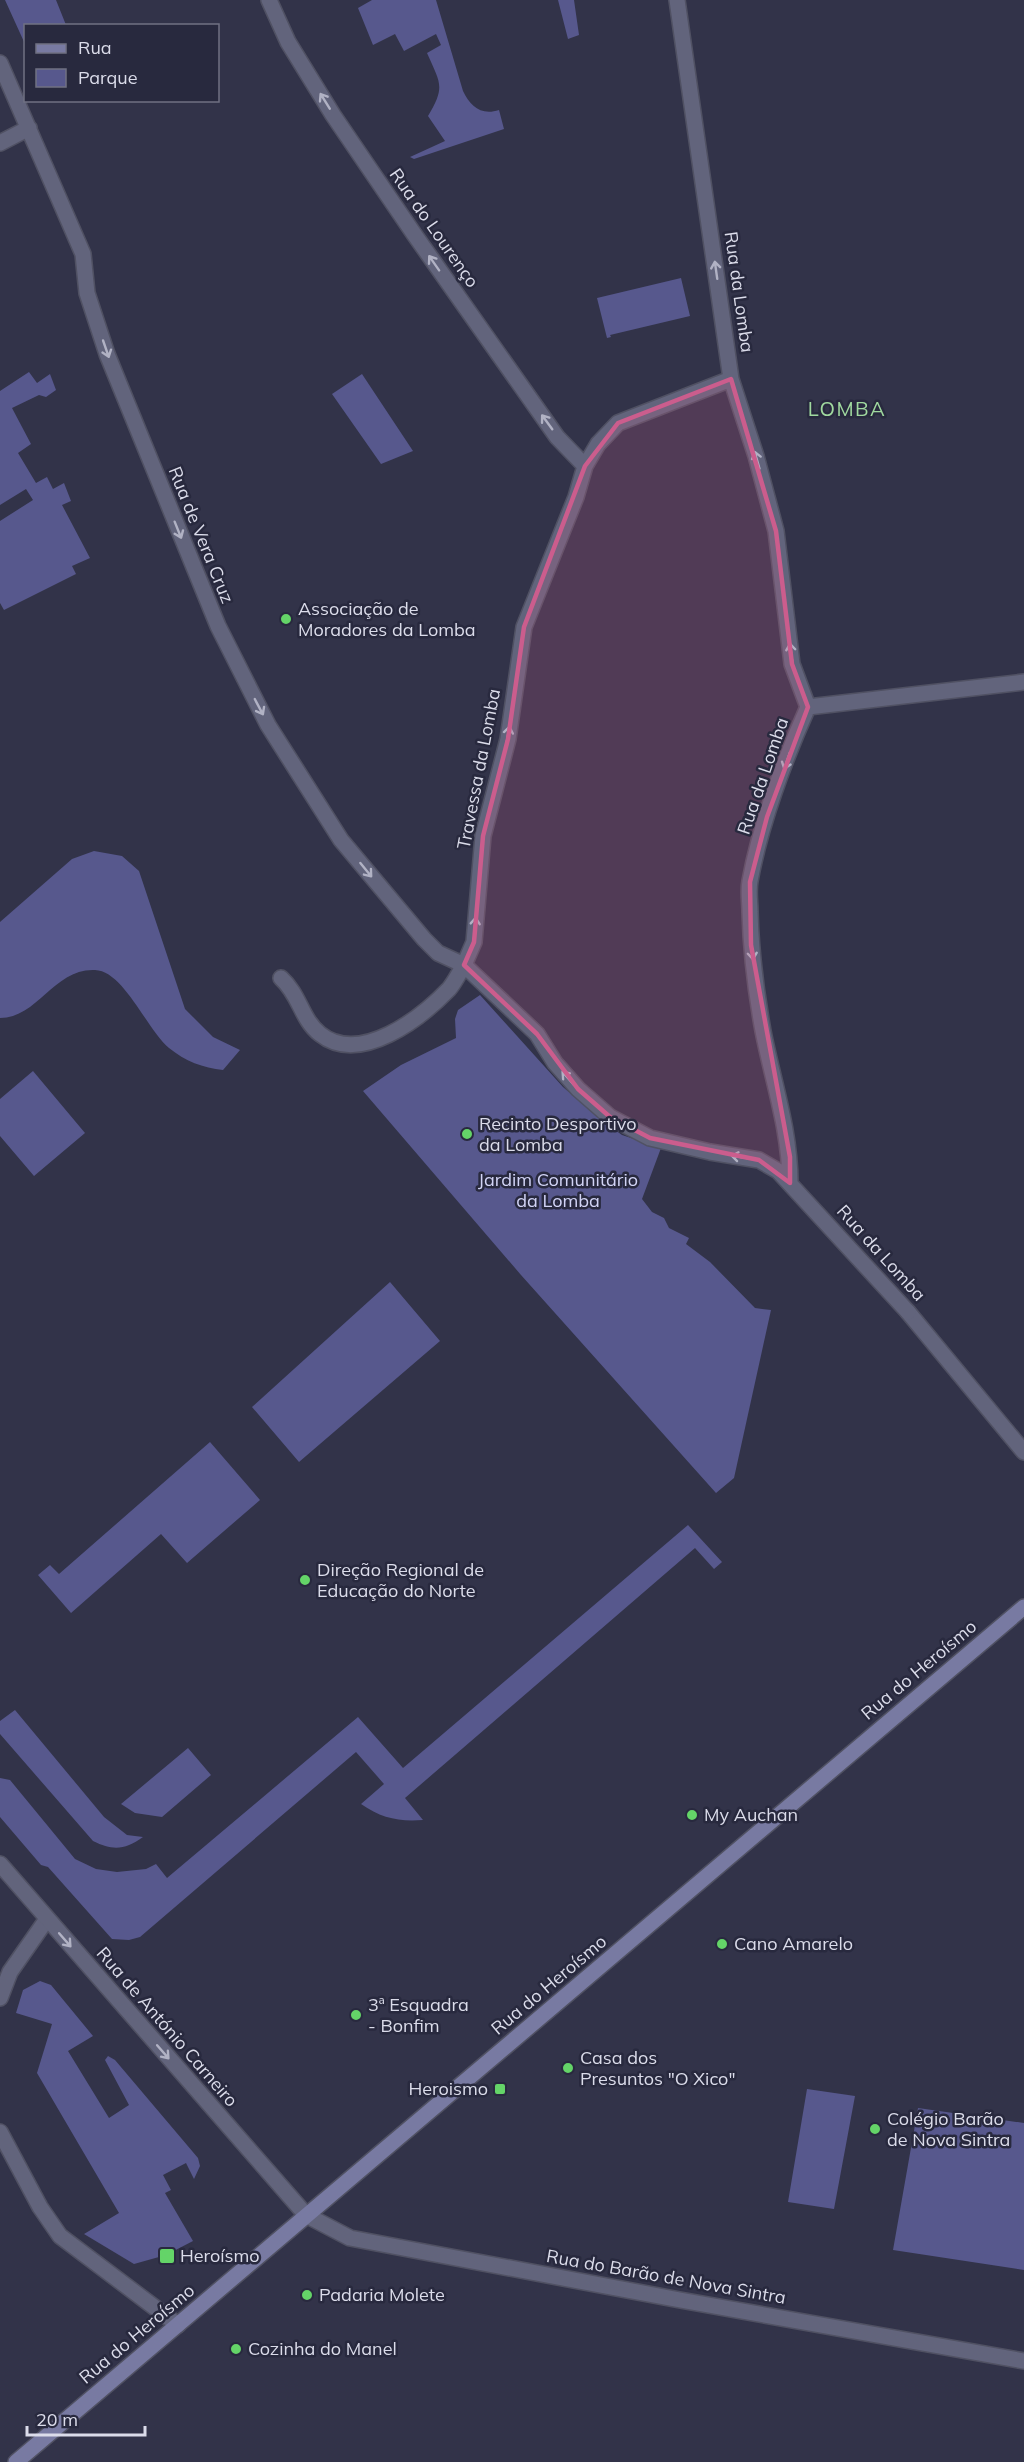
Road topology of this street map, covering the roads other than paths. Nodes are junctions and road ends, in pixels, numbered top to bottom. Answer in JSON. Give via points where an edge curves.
{"nodes":[{"id":1,"x":269,"y":0,"type":"edge"},
{"id":2,"x":677,"y":0,"type":"edge"},
{"id":3,"x":0,"y":63,"type":"edge"},
{"id":4,"x":28,"y":128,"type":"junction"},
{"id":5,"x":0,"y":143,"type":"edge"},
{"id":6,"x":732,"y":379,"type":"junction"},
{"id":7,"x":585,"y":466,"type":"junction"},
{"id":8,"x":1024,"y":682,"type":"edge"},
{"id":9,"x":808,"y":707,"type":"junction"},
{"id":10,"x":464,"y":965,"type":"junction"},
{"id":11,"x":281,"y":978,"type":"dead end"},
{"id":12,"x":790,"y":1183,"type":"junction"},
{"id":13,"x":1024,"y":1452,"type":"edge"},
{"id":14,"x":1024,"y":1607,"type":"edge"},
{"id":15,"x":0,"y":1864,"type":"edge"},
{"id":16,"x":47,"y":1919,"type":"junction"},
{"id":17,"x":0,"y":1998,"type":"edge"},
{"id":18,"x":0,"y":2132,"type":"edge"},
{"id":19,"x":306,"y":2215,"type":"junction"},
{"id":20,"x":178,"y":2325,"type":"junction"},
{"id":21,"x":1024,"y":2361,"type":"edge"},
{"id":22,"x":16,"y":2462,"type":"edge"}],
"edges":[{"from":7,"to":1,"type":"street","name":"Rua do Lourenço","one_way":true,"via":[[557,437],[333,115],[288,42]]},
{"from":6,"to":2,"type":"street","name":"Rua da Lomba","one_way":true},
{"from":3,"to":4,"type":"street","name":"Rua de Vera Cruz"},
{"from":4,"to":5,"type":"street"},
{"from":4,"to":10,"type":"street","name":"Rua de Vera Cruz","one_way":true,"via":[[83,254],[87,293],[107,354],[211,613],[268,725],[341,840],[396,908],[438,953]]},
{"from":6,"to":7,"type":"street","name":"Travessa da Lomba","via":[[618,423],[598,444]]},
{"from":9,"to":6,"type":"street","name":"Rua da Lomba","one_way":true,"via":[[792,664],[776,531]]},
{"from":10,"to":7,"type":"street","name":"Travessa da Lomba","one_way":true,"via":[[474,942],[483,836],[508,740],[524,627]]},
{"from":8,"to":9,"type":"street"},
{"from":9,"to":12,"type":"street","name":"Rua da Lomba","one_way":true,"via":[[767,817],[750,882],[751,945],[790,1157]]},
{"from":10,"to":11,"type":"street","name":"Travessa da Lomba","via":[[450,987],[397,1031],[354,1044],[332,1042],[313,1028],[296,994]]},
{"from":12,"to":10,"type":"street","one_way":true,"via":[[759,1160],[650,1138],[610,1117],[555,1063],[537,1034]]},
{"from":12,"to":13,"type":"street","name":"Rua da Lomba","via":[[908,1312]]},
{"from":14,"to":19,"type":"main road","name":"Rua do Heroísmo"},
{"from":15,"to":16,"type":"street","name":"Rua de António Carneiro"},
{"from":16,"to":17,"type":"street","via":[[10,1972]]},
{"from":16,"to":19,"type":"street","name":"Rua de António Carneiro","one_way":true},
{"from":18,"to":20,"type":"street","via":[[60,2236]]},
{"from":19,"to":20,"type":"main road","name":"Rua do Heroísmo"},
{"from":19,"to":21,"type":"street","name":"Rua do Barão de Nova Sintra","via":[[350,2238]]},
{"from":20,"to":22,"type":"main road","name":"Rua do Heroísmo"}]}
